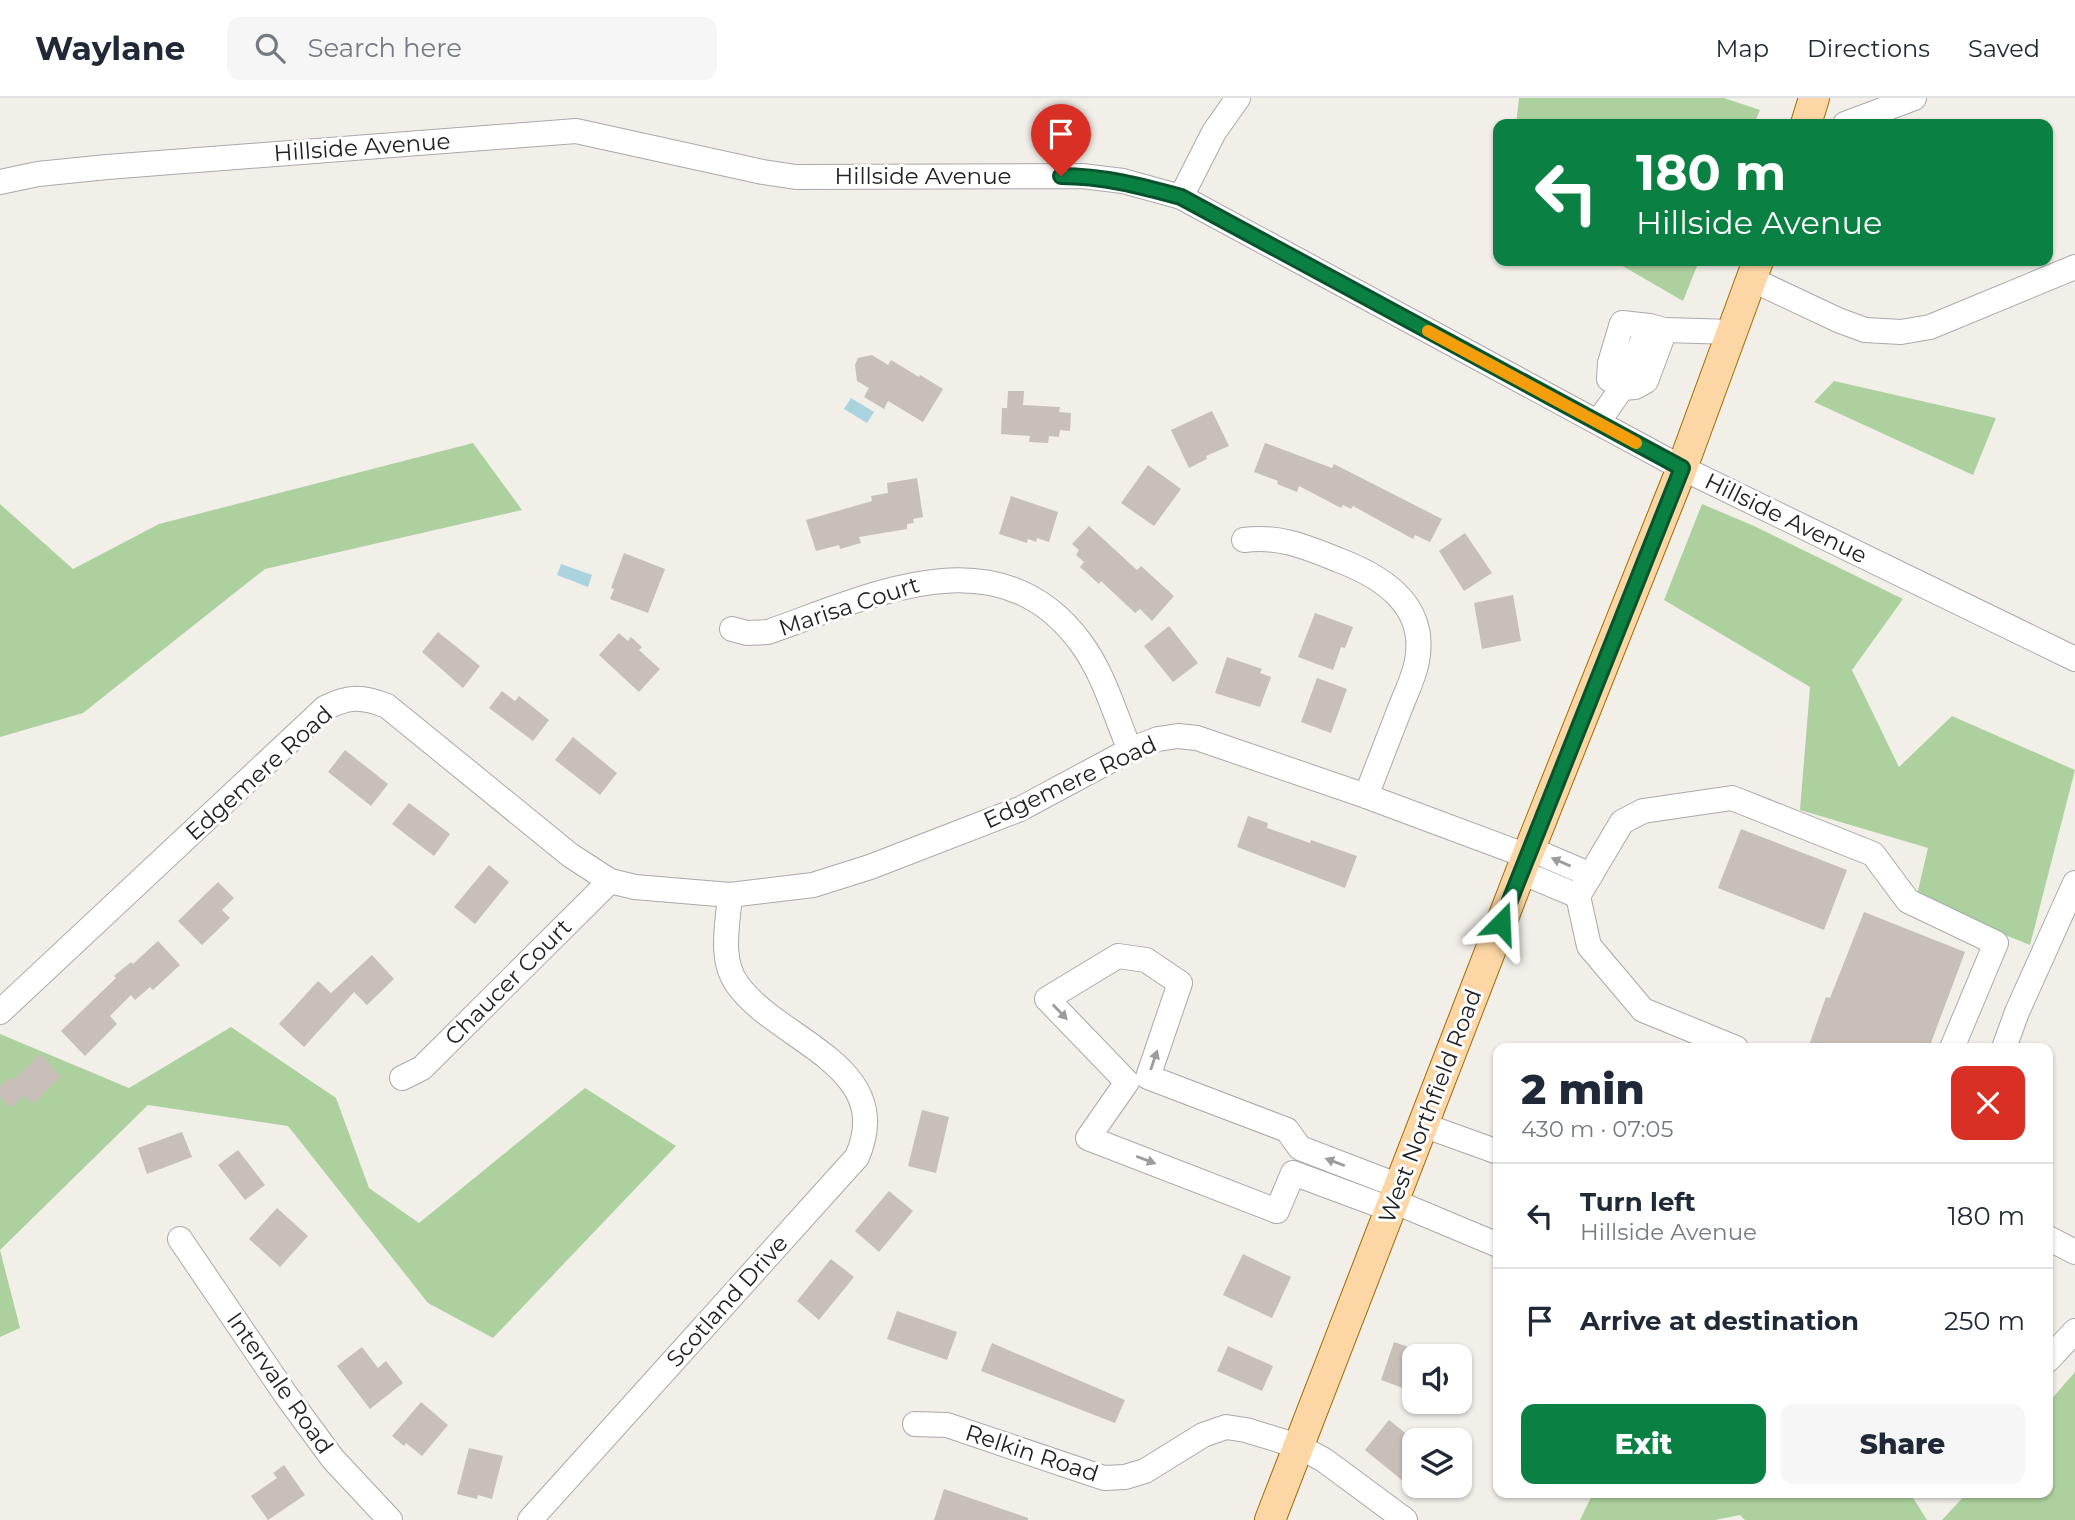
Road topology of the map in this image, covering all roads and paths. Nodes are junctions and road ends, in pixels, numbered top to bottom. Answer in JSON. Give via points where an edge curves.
{"nodes":[{"id":1,"x":1238,"y":98,"type":"edge"},
{"id":2,"x":1814,"y":98,"type":"edge"},
{"id":3,"x":1914,"y":98,"type":"edge"},
{"id":4,"x":1808,"y":119,"type":"edge"},
{"id":5,"x":1857,"y":119,"type":"edge"},
{"id":6,"x":0,"y":182,"type":"edge"},
{"id":7,"x":1181,"y":197,"type":"junction"},
{"id":8,"x":2075,"y":267,"type":"edge"},
{"id":9,"x":1754,"y":270,"type":"edge"},
{"id":10,"x":1732,"y":332,"type":"junction"},
{"id":11,"x":1598,"y":422,"type":"junction"},
{"id":12,"x":1682,"y":468,"type":"junction"},
{"id":13,"x":1244,"y":540,"type":"dead end"},
{"id":14,"x":732,"y":629,"type":"dead end"},
{"id":15,"x":2075,"y":659,"type":"edge"},
{"id":16,"x":1130,"y":750,"type":"junction"},
{"id":17,"x":1366,"y":796,"type":"junction"},
{"id":18,"x":1526,"y":859,"type":"junction"},
{"id":19,"x":1591,"y":875,"type":"junction"},
{"id":20,"x":610,"y":881,"type":"junction"},
{"id":21,"x":2075,"y":883,"type":"edge"},
{"id":22,"x":730,"y":895,"type":"junction"},
{"id":23,"x":1578,"y":896,"type":"junction"},
{"id":24,"x":0,"y":1012,"type":"edge"},
{"id":25,"x":1724,"y":1043,"type":"edge"},
{"id":26,"x":1954,"y":1043,"type":"edge"},
{"id":27,"x":2006,"y":1043,"type":"edge"},
{"id":28,"x":402,"y":1078,"type":"dead end"},
{"id":29,"x":1423,"y":1125,"type":"junction"},
{"id":30,"x":1493,"y":1150,"type":"edge"},
{"id":31,"x":1394,"y":1199,"type":"junction"},
{"id":32,"x":180,"y":1239,"type":"dead end"},
{"id":33,"x":2053,"y":1241,"type":"edge"},
{"id":34,"x":1493,"y":1243,"type":"edge"},
{"id":35,"x":2075,"y":1252,"type":"edge"},
{"id":36,"x":2075,"y":1331,"type":"edge"},
{"id":37,"x":2053,"y":1355,"type":"edge"},
{"id":38,"x":915,"y":1424,"type":"dead end"},
{"id":39,"x":1298,"y":1446,"type":"junction"},
{"id":40,"x":386,"y":1519,"type":"edge"},
{"id":41,"x":530,"y":1520,"type":"edge"},
{"id":42,"x":1270,"y":1520,"type":"edge"},
{"id":43,"x":1405,"y":1520,"type":"edge"}],
"edges":[{"from":1,"to":7,"type":"street","via":[[1214,132]]},
{"from":2,"to":4,"type":"main road"},
{"from":3,"to":5,"type":"street"},
{"from":6,"to":7,"type":"street","name":"Hillside Avenue","via":[[107,167],[576,131],[796,177],[1082,176],[1123,181]]},
{"from":7,"to":11,"type":"street","name":"Hillside Avenue"},
{"from":8,"to":9,"type":"street","via":[[1930,327],[1901,332],[1865,330],[1838,320]]},
{"from":9,"to":10,"type":"main road","name":"West Northfield Road"},
{"from":10,"to":11,"type":"street","via":[[1657,328]]},
{"from":10,"to":12,"type":"main road","name":"West Northfield Road"},
{"from":11,"to":12,"type":"street","name":"Hillside Avenue"},
{"from":12,"to":15,"type":"street","name":"Hillside Avenue"},
{"from":12,"to":18,"type":"main road","name":"West Northfield Road"},
{"from":13,"to":17,"type":"street","via":[[1288,541],[1369,572],[1397,593],[1413,620],[1418,635],[1417,665]]},
{"from":14,"to":16,"type":"street","name":"Marisa Court","via":[[768,632],[928,581],[973,580],[999,585],[1045,607],[1081,643],[1095,665]]},
{"from":16,"to":17,"type":"street","name":"Edgemere Road","via":[[1158,739],[1197,738]]},
{"from":16,"to":22,"type":"street","name":"Edgemere Road","via":[[1020,809],[870,867],[813,885]]},
{"from":17,"to":18,"type":"street","name":"Edgemere Road"},
{"from":19,"to":18,"type":"street","one_way":true},
{"from":18,"to":23,"type":"street"},
{"from":18,"to":29,"type":"main road","name":"West Northfield Road"},
{"from":19,"to":23,"type":"street"},
{"from":19,"to":26,"type":"street","via":[[1622,822],[1643,811],[1732,798],[1872,854],[1908,901],[1996,943]]},
{"from":20,"to":22,"type":"street","name":"Edgemere Road"},
{"from":20,"to":24,"type":"street","name":"Edgemere Road","via":[[570,855],[387,706],[370,699],[341,700],[320,713]]},
{"from":20,"to":28,"type":"street","name":"Chaucer Court","via":[[422,1068]]},
{"from":21,"to":27,"type":"street"},
{"from":22,"to":41,"type":"street","name":"Scotland Drive","via":[[727,961],[736,983],[852,1080],[862,1100],[866,1129],[857,1157]]},
{"from":23,"to":25,"type":"street","via":[[1589,946],[1643,1010]]},
{"from":29,"to":30,"type":"street"},
{"from":29,"to":31,"type":"main road","name":"West Northfield Road"},
{"from":31,"to":31,"type":"street","one_way":true,"via":[[1300,1148],[1287,1130],[1147,1077],[1180,983],[1146,960],[1118,956],[1047,999],[1127,1082],[1088,1138],[1277,1211],[1293,1173]]},
{"from":31,"to":34,"type":"street"},
{"from":31,"to":39,"type":"main road","name":"West Northfield Road"},
{"from":32,"to":40,"type":"street","name":"Intervale Road","via":[[333,1459]]},
{"from":33,"to":35,"type":"street"},
{"from":36,"to":37,"type":"street"},
{"from":38,"to":39,"type":"street","name":"Relkin Road","via":[[947,1425],[1104,1478],[1145,1471],[1203,1435],[1226,1427]]},
{"from":39,"to":42,"type":"main road","name":"West Northfield Road"},
{"from":39,"to":43,"type":"street","name":"Relkin Road"}]}
